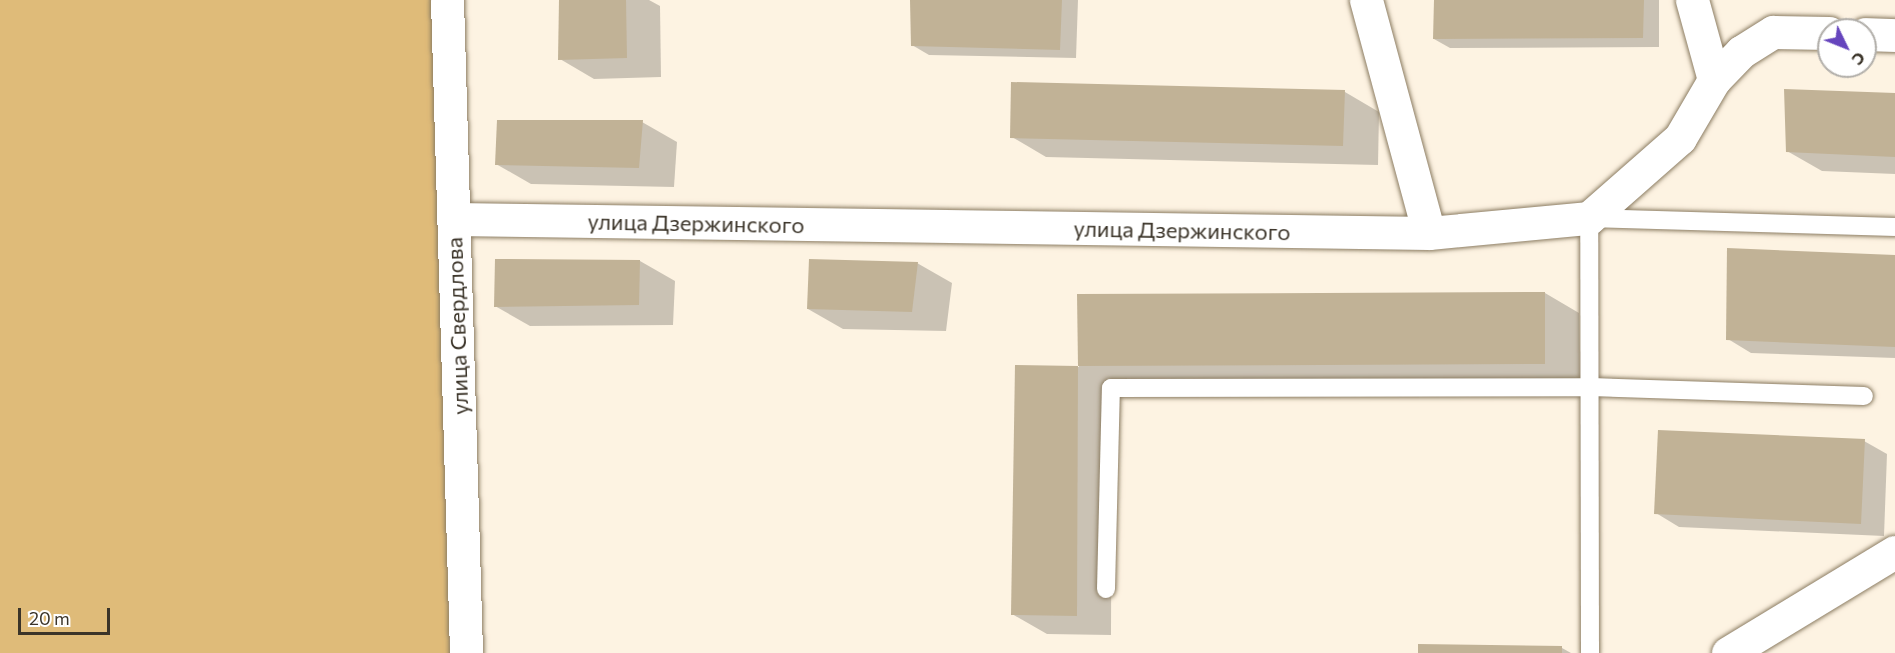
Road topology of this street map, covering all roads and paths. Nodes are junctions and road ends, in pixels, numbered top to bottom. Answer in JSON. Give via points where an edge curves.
{"nodes":[{"id":1,"x":447,"y":0,"type":"edge"},
{"id":2,"x":1366,"y":0,"type":"edge"},
{"id":3,"x":1692,"y":0,"type":"edge"},
{"id":4,"x":1817,"y":33,"type":"edge"},
{"id":5,"x":1877,"y":34,"type":"edge"},
{"id":6,"x":1895,"y":35,"type":"edge"},
{"id":7,"x":1714,"y":80,"type":"junction"},
{"id":8,"x":1589,"y":218,"type":"junction"},
{"id":9,"x":454,"y":219,"type":"junction"},
{"id":10,"x":1895,"y":227,"type":"edge"},
{"id":11,"x":1429,"y":233,"type":"junction"},
{"id":12,"x":1591,"y":387,"type":"junction"},
{"id":13,"x":1864,"y":396,"type":"dead end"},
{"id":14,"x":1895,"y":552,"type":"edge"},
{"id":15,"x":1106,"y":590,"type":"dead end"},
{"id":16,"x":466,"y":653,"type":"edge"},
{"id":17,"x":1590,"y":653,"type":"edge"},
{"id":18,"x":1728,"y":653,"type":"edge"}],
"edges":[{"from":1,"to":9,"type":"street","name":"улица Свердлова"},
{"from":2,"to":11,"type":"street"},
{"from":3,"to":7,"type":"street"},
{"from":4,"to":7,"type":"street","via":[[1773,32],[1741,52]]},
{"from":5,"to":6,"type":"street"},
{"from":7,"to":8,"type":"street","via":[[1680,138]]},
{"from":8,"to":10,"type":"lane"},
{"from":8,"to":11,"type":"street","name":"улица Дзержинского"},
{"from":8,"to":12,"type":"lane"},
{"from":9,"to":11,"type":"street","name":"улица Дзержинского"},
{"from":9,"to":16,"type":"street","name":"улица Свердлова"},
{"from":12,"to":13,"type":"lane"},
{"from":12,"to":15,"type":"lane","via":[[1111,388]]},
{"from":12,"to":17,"type":"lane"},
{"from":14,"to":18,"type":"street"}]}
